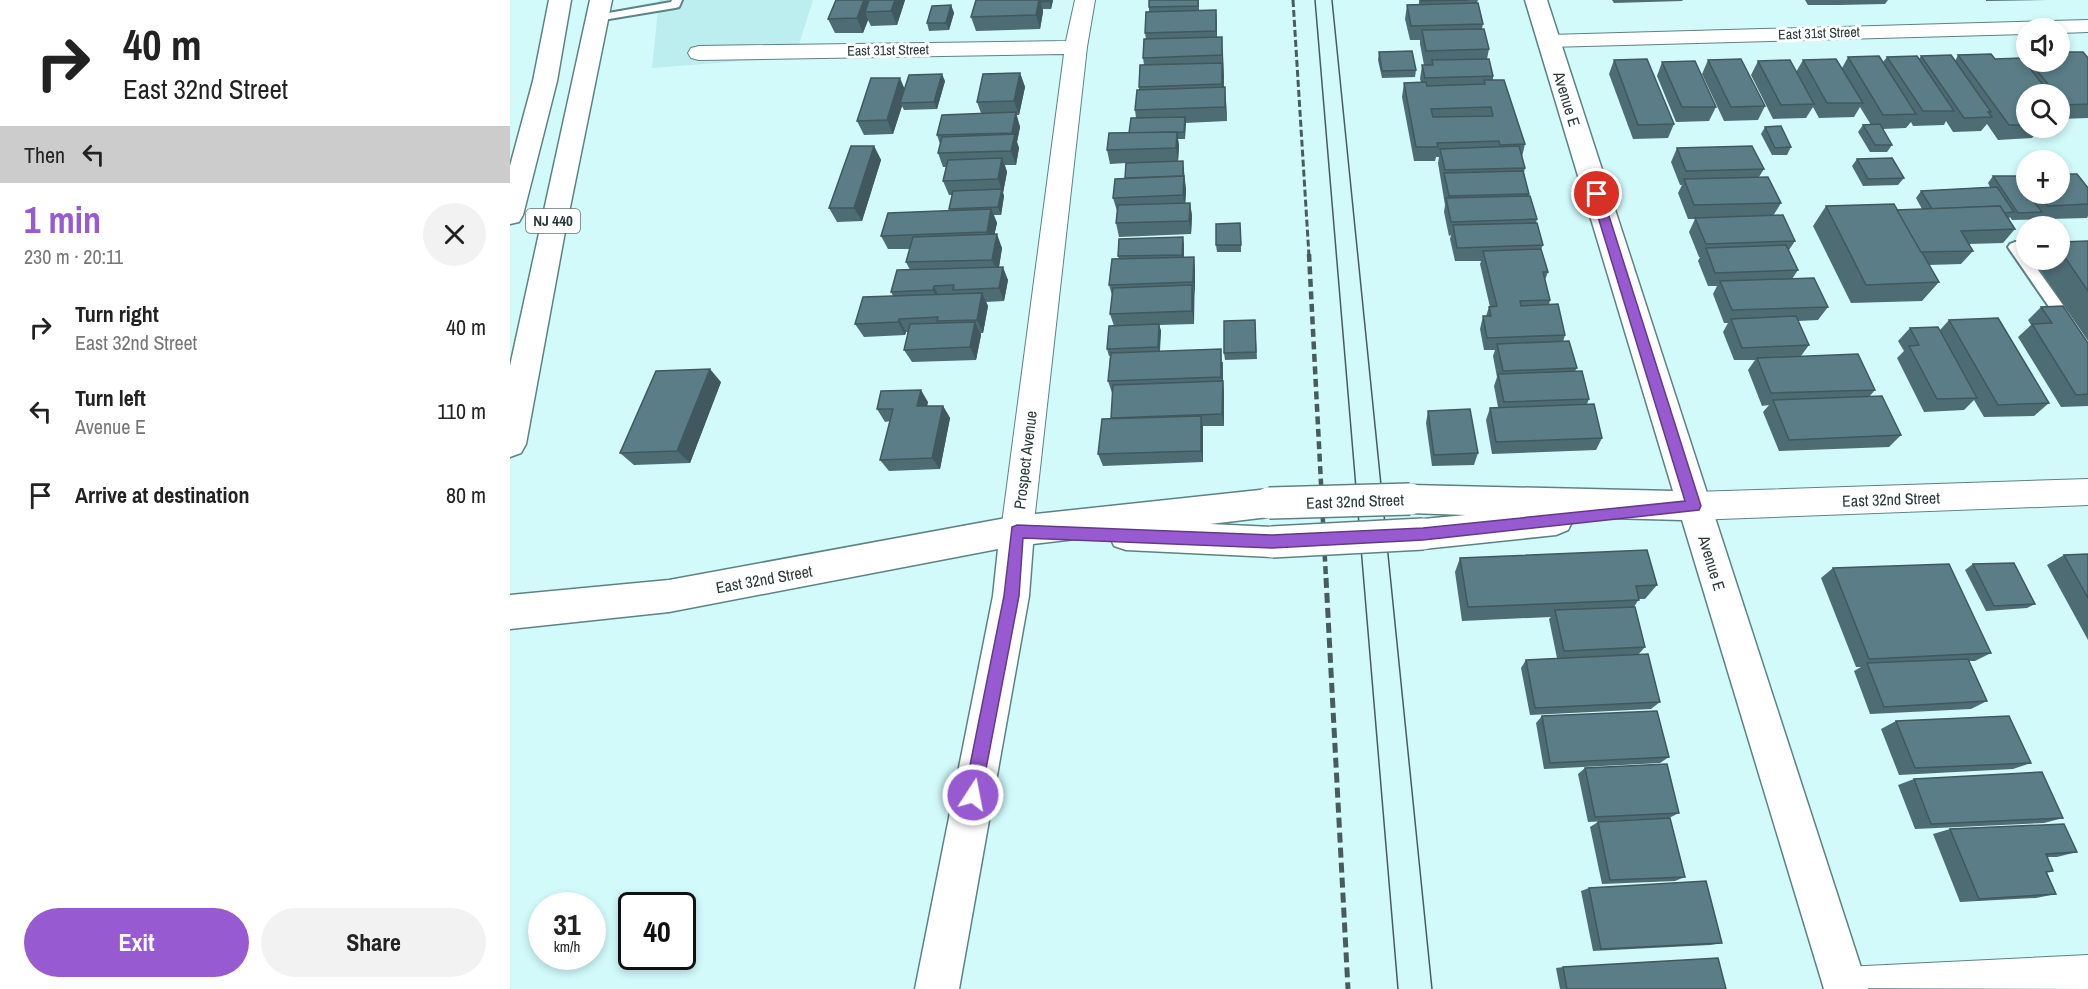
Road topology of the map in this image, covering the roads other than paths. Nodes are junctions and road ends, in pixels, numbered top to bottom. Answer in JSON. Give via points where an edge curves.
{"nodes":[{"id":1,"x":560,"y":0,"type":"edge"},
{"id":2,"x":677,"y":0,"type":"edge"},
{"id":3,"x":1085,"y":0,"type":"edge"},
{"id":4,"x":1536,"y":0,"type":"edge"},
{"id":5,"x":599,"y":9,"type":"edge"},
{"id":6,"x":2088,"y":26,"type":"edge"},
{"id":7,"x":1550,"y":41,"type":"junction"},
{"id":8,"x":1076,"y":47,"type":"junction"},
{"id":9,"x":699,"y":53,"type":"dead end"},
{"id":10,"x":510,"y":214,"type":"edge"},
{"id":11,"x":2031,"y":270,"type":"edge"},
{"id":12,"x":2088,"y":352,"type":"edge"},
{"id":13,"x":510,"y":444,"type":"edge"},
{"id":14,"x":2088,"y":492,"type":"edge"},
{"id":15,"x":1694,"y":506,"type":"junction"},
{"id":16,"x":1017,"y":531,"type":"junction"},
{"id":17,"x":510,"y":612,"type":"edge"},
{"id":18,"x":2088,"y":976,"type":"edge"},
{"id":19,"x":1846,"y":988,"type":"edge"},
{"id":20,"x":937,"y":989,"type":"edge"}],
"edges":[{"from":1,"to":10,"type":"main road","number":"NJ 440","via":[[545,81]]},
{"from":2,"to":5,"type":"lane","via":[[675,5]]},
{"from":3,"to":8,"type":"street","name":"Prospect Avenue"},
{"from":4,"to":7,"type":"main road","name":"Avenue E"},
{"from":5,"to":13,"type":"main road","number":"NJ 440"},
{"from":6,"to":7,"type":"street","name":"East 31st Street"},
{"from":7,"to":15,"type":"main road","name":"Avenue E"},
{"from":8,"to":9,"type":"street","name":"East 31st Street"},
{"from":8,"to":16,"type":"street","name":"Prospect Avenue"},
{"from":11,"to":12,"type":"lane"},
{"from":14,"to":15,"type":"street","name":"East 32nd Street"},
{"from":15,"to":16,"type":"main road","name":"East 32nd Street","bridge":true,"via":[[1410,499],[1269,503]]},
{"from":15,"to":16,"type":"main road","name":"East 32nd Street","bridge":true,"via":[[1423,534],[1272,542]]},
{"from":15,"to":19,"type":"main road","name":"Avenue E"},
{"from":16,"to":17,"type":"main road","name":"East 32nd Street","via":[[669,596]]},
{"from":16,"to":20,"type":"main road","name":"Prospect Avenue","via":[[1011,596]]},
{"from":18,"to":19,"type":"street"}]}
